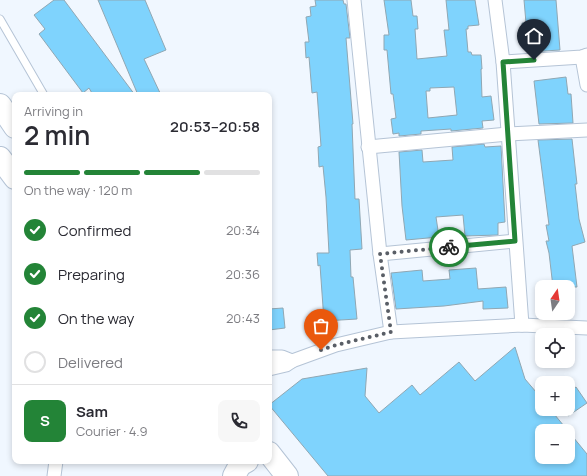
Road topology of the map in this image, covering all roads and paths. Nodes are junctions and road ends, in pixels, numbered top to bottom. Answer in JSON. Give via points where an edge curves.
{"nodes":[{"id":1,"x":354,"y":0,"type":"edge"},
{"id":2,"x":494,"y":0,"type":"edge"},
{"id":3,"x":0,"y":19,"type":"edge"},
{"id":4,"x":584,"y":56,"type":"edge"},
{"id":5,"x":503,"y":62,"type":"junction"},
{"id":6,"x":587,"y":85,"type":"edge"},
{"id":7,"x":42,"y":92,"type":"edge"},
{"id":8,"x":0,"y":105,"type":"edge"},
{"id":9,"x":12,"y":123,"type":"edge"},
{"id":10,"x":587,"y":130,"type":"edge"},
{"id":11,"x":508,"y":134,"type":"junction"},
{"id":12,"x":368,"y":147,"type":"junction"},
{"id":13,"x":0,"y":158,"type":"edge"},
{"id":14,"x":12,"y":174,"type":"edge"},
{"id":15,"x":515,"y":241,"type":"junction"},
{"id":16,"x":380,"y":254,"type":"junction"},
{"id":17,"x":522,"y":325,"type":"junction"},
{"id":18,"x":587,"y":328,"type":"edge"},
{"id":19,"x":391,"y":332,"type":"junction"},
{"id":20,"x":272,"y":364,"type":"edge"},
{"id":21,"x":272,"y":457,"type":"edge"},
{"id":22,"x":56,"y":464,"type":"edge"},
{"id":23,"x":54,"y":476,"type":"edge"},
{"id":24,"x":287,"y":476,"type":"edge"}],
"edges":[{"from":1,"to":12,"type":"street"},
{"from":2,"to":5,"type":"street"},
{"from":3,"to":7,"type":"lane"},
{"from":4,"to":5,"type":"street"},
{"from":4,"to":6,"type":"street"},
{"from":5,"to":11,"type":"street"},
{"from":8,"to":9,"type":"highway"},
{"from":10,"to":11,"type":"street"},
{"from":11,"to":12,"type":"street"},
{"from":11,"to":15,"type":"street"},
{"from":12,"to":16,"type":"street"},
{"from":13,"to":14,"type":"highway"},
{"from":15,"to":16,"type":"street"},
{"from":15,"to":17,"type":"street"},
{"from":16,"to":19,"type":"street"},
{"from":17,"to":18,"type":"street"},
{"from":17,"to":19,"type":"street"},
{"from":19,"to":20,"type":"street","via":[[336,345],[292,361],[282,357]]},
{"from":21,"to":24,"type":"highway"},
{"from":22,"to":23,"type":"street"}]}
